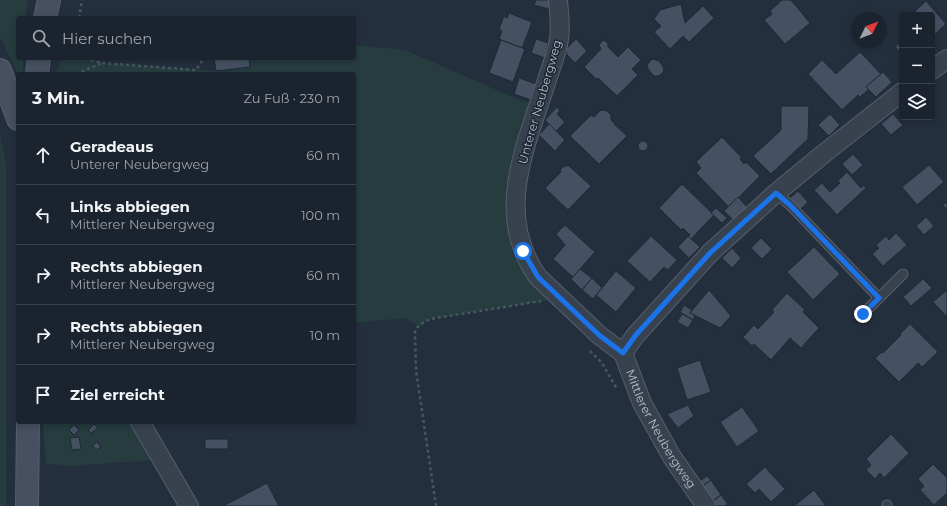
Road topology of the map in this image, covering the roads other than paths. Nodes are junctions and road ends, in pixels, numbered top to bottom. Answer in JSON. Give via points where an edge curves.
{"nodes":[{"id":1,"x":49,"y":0,"type":"edge"},
{"id":2,"x":558,"y":0,"type":"edge"},
{"id":3,"x":45,"y":16,"type":"edge"},
{"id":4,"x":947,"y":59,"type":"edge"},
{"id":5,"x":39,"y":60,"type":"edge"},
{"id":6,"x":935,"y":68,"type":"edge"},
{"id":7,"x":0,"y":70,"type":"edge"},
{"id":8,"x":37,"y":72,"type":"edge"},
{"id":9,"x":899,"y":94,"type":"edge"},
{"id":10,"x":16,"y":114,"type":"edge"},
{"id":11,"x":776,"y":193,"type":"junction"},
{"id":12,"x":903,"y":274,"type":"dead end"},
{"id":13,"x":879,"y":298,"type":"junction"},
{"id":14,"x":863,"y":314,"type":"dead end"},
{"id":15,"x":623,"y":353,"type":"junction"},
{"id":16,"x":28,"y":424,"type":"edge"},
{"id":17,"x":141,"y":424,"type":"edge"},
{"id":18,"x":27,"y":506,"type":"edge"},
{"id":19,"x":189,"y":506,"type":"edge"},
{"id":20,"x":706,"y":506,"type":"edge"}],
"edges":[{"from":1,"to":3,"type":"main road"},
{"from":2,"to":15,"type":"street","name":"Unterer Neubergweg","via":[[559,39],[521,162],[515,220],[523,251],[538,277],[599,335]]},
{"from":4,"to":6,"type":"street"},
{"from":5,"to":8,"type":"main road"},
{"from":7,"to":10,"type":"main road"},
{"from":9,"to":11,"type":"street","name":"Mittlerer Neubergweg"},
{"from":11,"to":13,"type":"lane"},
{"from":11,"to":15,"type":"street","name":"Mittlerer Neubergweg","via":[[710,253],[635,336]]},
{"from":12,"to":13,"type":"lane"},
{"from":13,"to":14,"type":"lane"},
{"from":15,"to":20,"type":"street","name":"Mittlerer Neubergweg","via":[[642,403],[672,457]]},
{"from":16,"to":18,"type":"main road"},
{"from":17,"to":19,"type":"street"}]}
